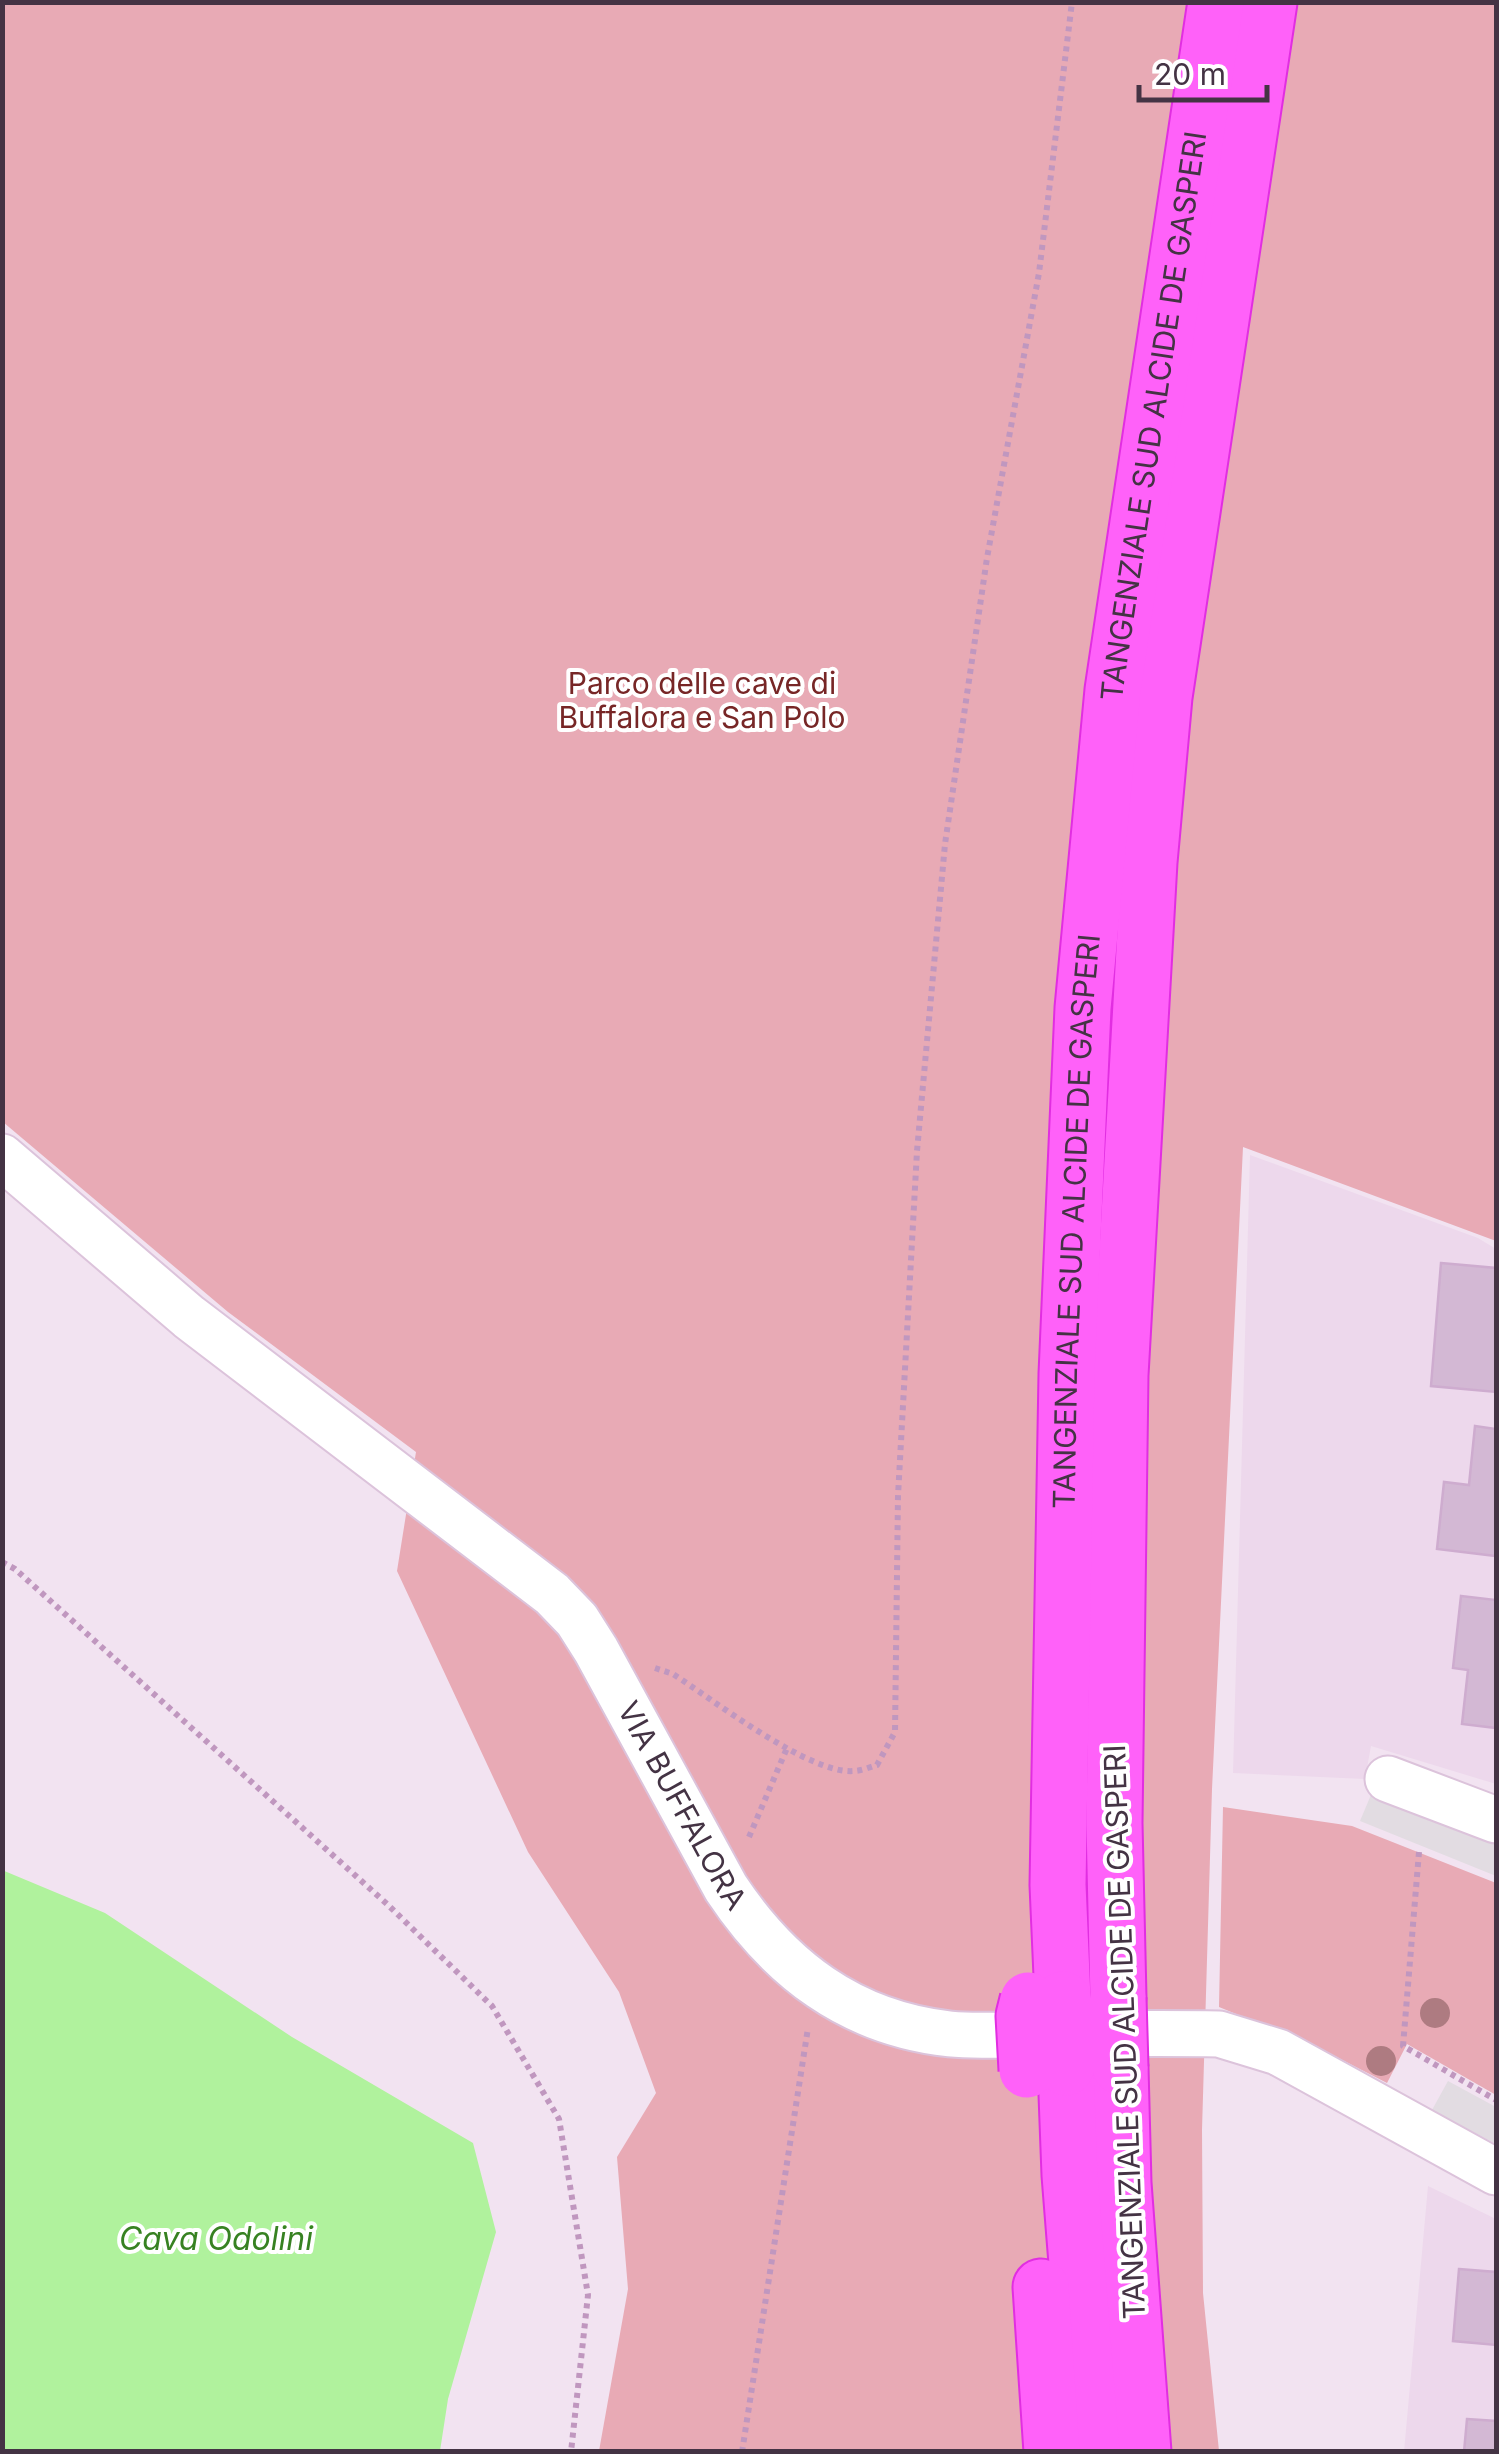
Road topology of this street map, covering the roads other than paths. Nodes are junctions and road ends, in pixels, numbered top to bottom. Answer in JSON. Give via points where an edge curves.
{"nodes":[{"id":1,"x":1216,"y":2,"type":"edge"},
{"id":2,"x":1269,"y":2,"type":"edge"},
{"id":3,"x":2,"y":1157,"type":"edge"},
{"id":4,"x":1388,"y":1779,"type":"dead end"},
{"id":5,"x":1496,"y":1820,"type":"edge"},
{"id":6,"x":1046,"y":2069,"type":"junction"},
{"id":7,"x":1496,"y":2172,"type":"edge"},
{"id":8,"x":1123,"y":2183,"type":"junction"},
{"id":9,"x":1052,"y":2452,"type":"edge"},
{"id":10,"x":1092,"y":2452,"type":"edge"},
{"id":11,"x":1143,"y":2452,"type":"edge"},
{"id":12,"x":1176,"y":2452,"type":"edge"}],
"edges":[{"from":1,"to":6,"type":"highway","name":"TANGENZIALE SUD ALCIDE DE GASPERI","bridge":true,"via":[[1113,690],[1085,988],[1066,1374],[1058,1885]]},
{"from":2,"to":8,"type":"highway","name":"TANGENZIALE SUD ALCIDE DE GASPERI","bridge":true,"via":[[1164,697],[1149,862],[1120,1375],[1114,1823]]},
{"from":3,"to":7,"type":"street","name":"VIA BUFFALORA","via":[[189,1317],[552,1594],[596,1650],[726,1888],[780,1958],[815,1985],[888,2020],[952,2034],[1219,2034],[1248,2040]]},
{"from":4,"to":5,"type":"street"},
{"from":6,"to":9,"type":"highway"},
{"from":6,"to":10,"type":"highway","name":"TANGENZIALE SUD ALCIDE DE GASPERI","via":[[1070,2175]]},
{"from":8,"to":11,"type":"highway","name":"TANGENZIALE SUD ALCIDE DE GASPERI"},
{"from":8,"to":12,"type":"highway","via":[[1167,2340]]}]}
